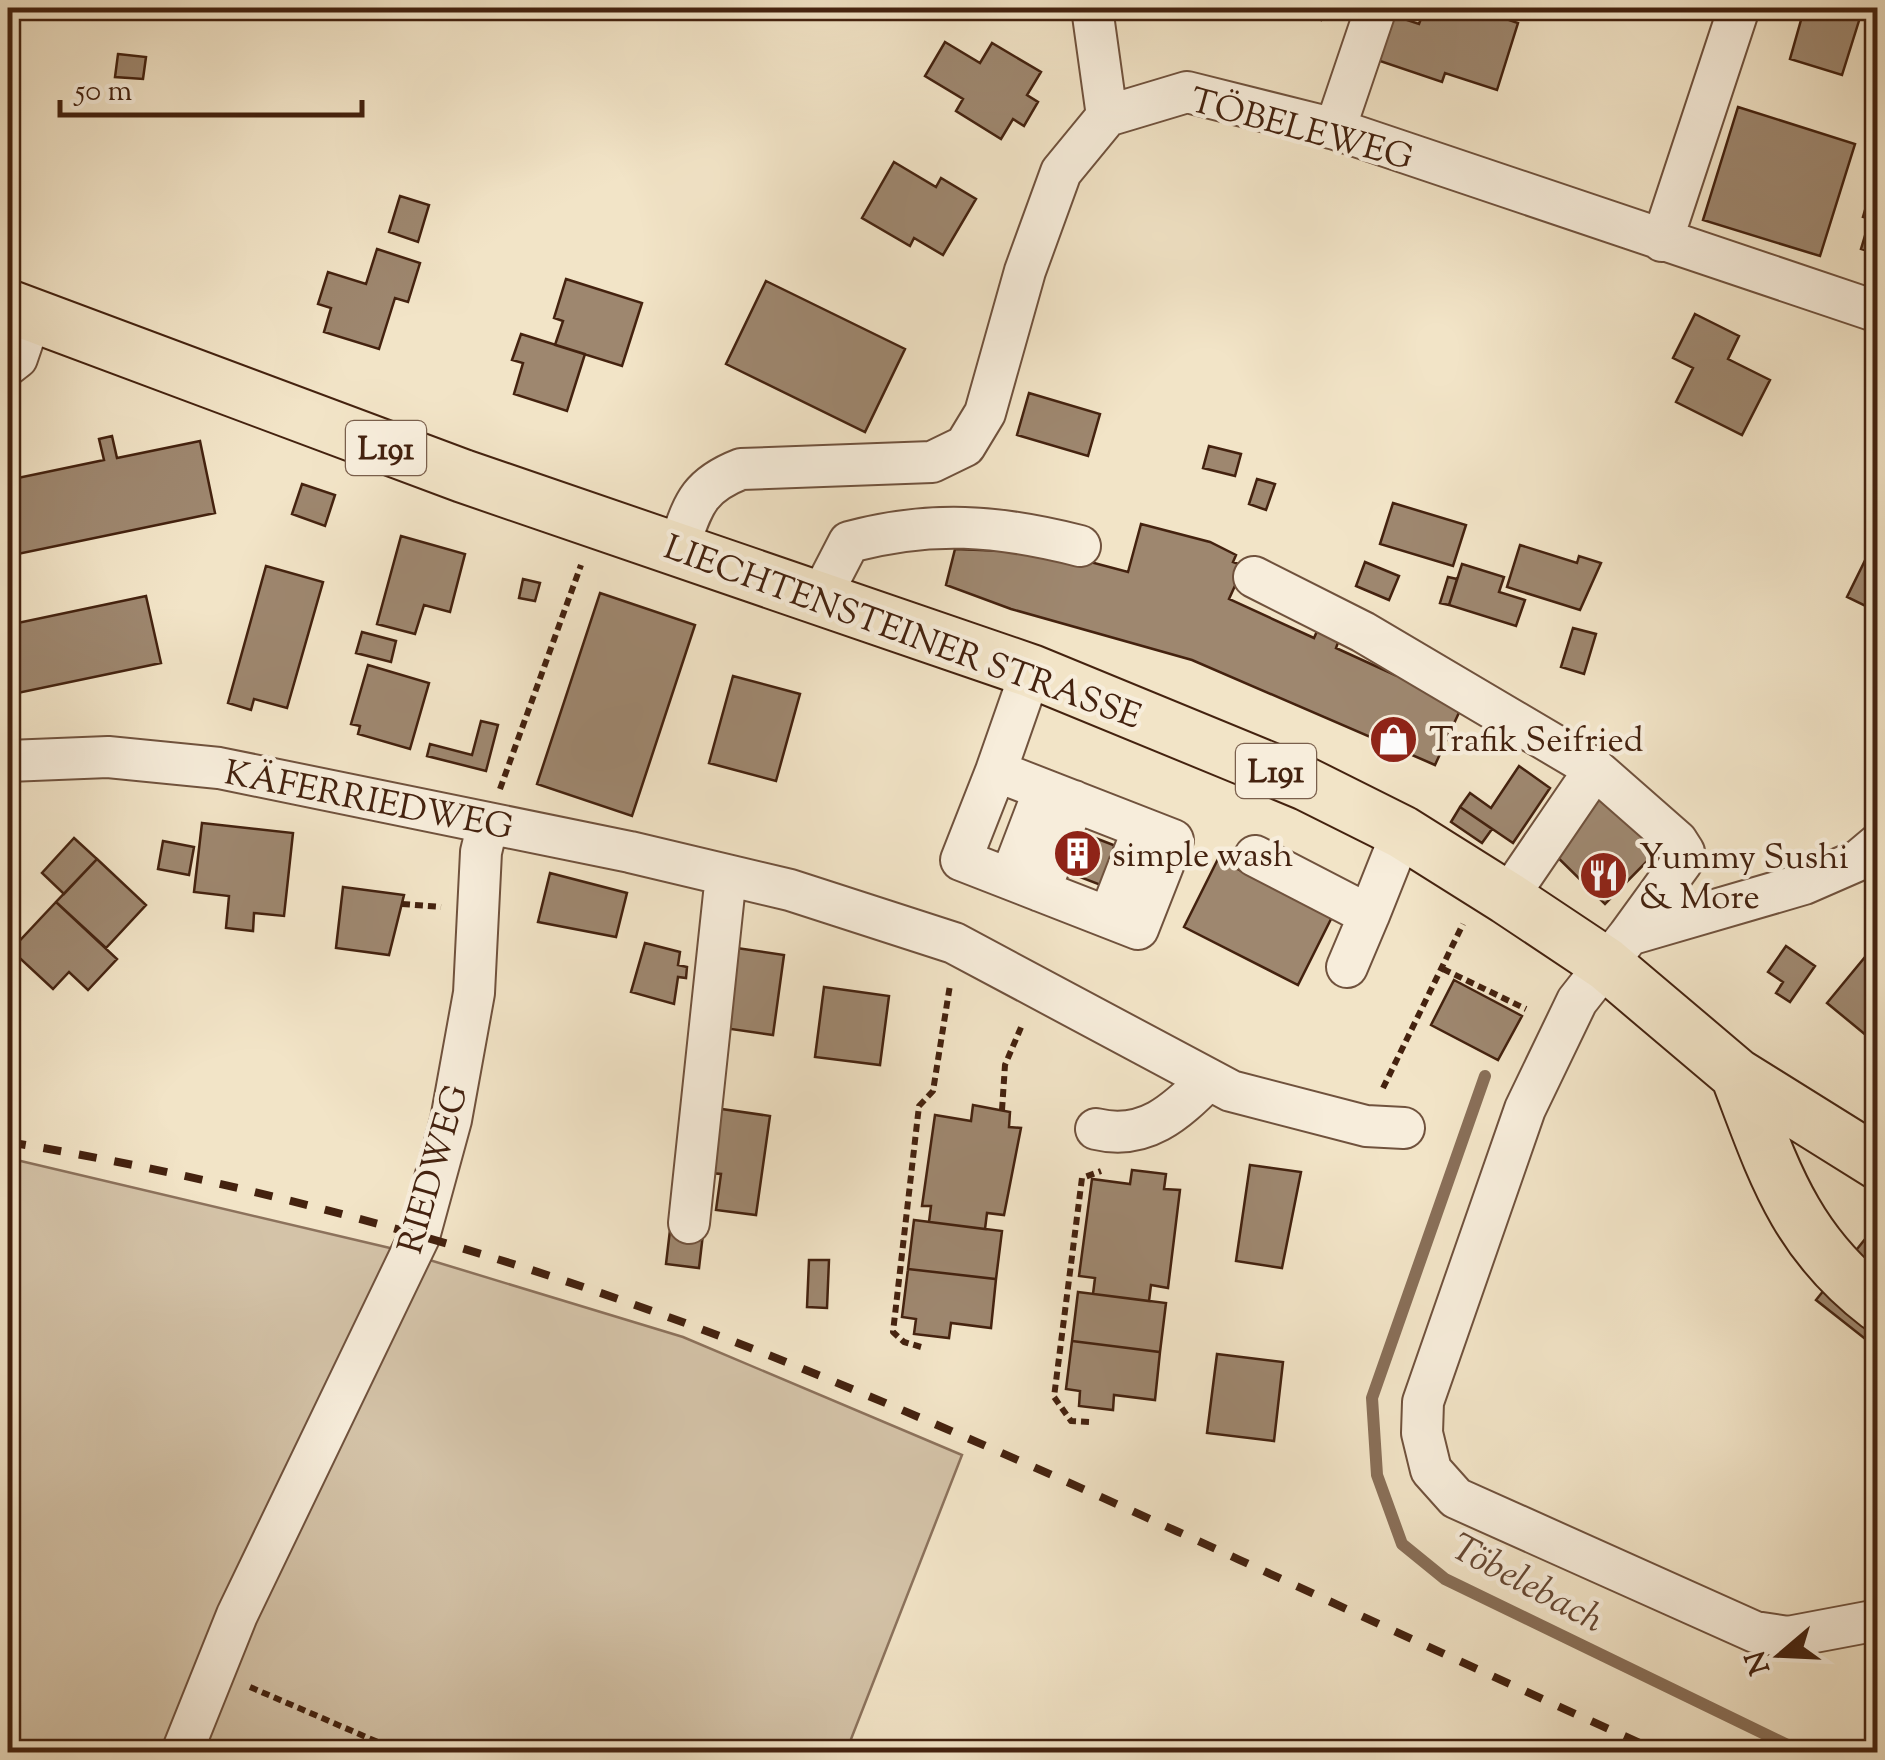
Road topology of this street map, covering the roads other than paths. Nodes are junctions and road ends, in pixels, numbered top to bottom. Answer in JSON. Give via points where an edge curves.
{"nodes":[{"id":1,"x":1092,"y":8,"type":"edge"},
{"id":2,"x":1376,"y":8,"type":"edge"},
{"id":3,"x":1738,"y":8,"type":"edge"},
{"id":4,"x":1107,"y":116,"type":"junction"},
{"id":5,"x":1335,"y":130,"type":"junction"},
{"id":6,"x":1662,"y":241,"type":"junction"},
{"id":7,"x":19,"y":312,"type":"edge"},
{"id":8,"x":1878,"y":312,"type":"edge"},
{"id":9,"x":8,"y":365,"type":"edge"},
{"id":10,"x":1080,"y":546,"type":"dead end"},
{"id":11,"x":677,"y":550,"type":"junction"},
{"id":12,"x":1254,"y":577,"type":"dead end"},
{"id":13,"x":821,"y":596,"type":"junction"},
{"id":14,"x":1031,"y":671,"type":"junction"},
{"id":15,"x":8,"y":761,"type":"edge"},
{"id":16,"x":1595,"y":769,"type":"junction"},
{"id":17,"x":996,"y":771,"type":"junction"},
{"id":18,"x":1059,"y":796,"type":"junction"},
{"id":19,"x":488,"y":823,"type":"junction"},
{"id":20,"x":1131,"y":824,"type":"junction"},
{"id":21,"x":1402,"y":832,"type":"junction"},
{"id":22,"x":1878,"y":844,"type":"edge"},
{"id":23,"x":1256,"y":856,"type":"dead end"},
{"id":24,"x":726,"y":875,"type":"junction"},
{"id":25,"x":1025,"y":885,"type":"junction"},
{"id":26,"x":1486,"y":909,"type":"junction"},
{"id":27,"x":1097,"y":912,"type":"junction"},
{"id":28,"x":1369,"y":915,"type":"junction"},
{"id":29,"x":1617,"y":950,"type":"junction"},
{"id":30,"x":1347,"y":966,"type":"dead end"},
{"id":31,"x":1737,"y":1075,"type":"junction"},
{"id":32,"x":1208,"y":1080,"type":"junction"},
{"id":33,"x":1385,"y":1127,"type":"road end"},
{"id":34,"x":1096,"y":1129,"type":"dead end"},
{"id":35,"x":1878,"y":1163,"type":"edge"},
{"id":36,"x":689,"y":1223,"type":"dead end"},
{"id":37,"x":1878,"y":1304,"type":"edge"},
{"id":38,"x":1878,"y":1620,"type":"edge"},
{"id":39,"x":182,"y":1752,"type":"edge"}],
"edges":[{"from":1,"to":4,"type":"street"},
{"from":2,"to":5,"type":"street"},
{"from":3,"to":6,"type":"street"},
{"from":4,"to":5,"type":"street","name":"TÖBELEWEG","via":[[1187,92]]},
{"from":4,"to":11,"type":"street","via":[[1062,172],[1025,271],[985,413],[964,446],[932,462],[741,469],[698,494]]},
{"from":5,"to":6,"type":"street","name":"TÖBELEWEG"},
{"from":6,"to":8,"type":"street","name":"TÖBELEWEG"},
{"from":7,"to":9,"type":"street","via":[[17,358]]},
{"from":7,"to":11,"type":"main road","name":"LIECHTENSTEINER STRASSE","number":"L191"},
{"from":10,"to":13,"type":"street","via":[[1012,529],[903,528],[849,542]]},
{"from":11,"to":13,"type":"main road","name":"LIECHTENSTEINER STRASSE","number":"L191"},
{"from":12,"to":16,"type":"street","via":[[1363,632]]},
{"from":13,"to":14,"type":"main road","name":"LIECHTENSTEINER STRASSE","number":"L191"},
{"from":14,"to":17,"type":"street"},
{"from":14,"to":21,"type":"main road","name":"LIECHTENSTEINER STRASSE","number":"L191","via":[[1306,784]]},
{"from":15,"to":19,"type":"street","name":"KÄFERRIEDWEG","via":[[108,756],[219,768]]},
{"from":16,"to":26,"type":"street"},
{"from":16,"to":29,"type":"street","via":[[1684,852],[1678,870]]},
{"from":17,"to":18,"type":"street"},
{"from":17,"to":25,"type":"street","via":[[961,860]]},
{"from":18,"to":20,"type":"street"},
{"from":18,"to":25,"type":"street"},
{"from":19,"to":24,"type":"street","name":"KÄFERRIEDWEG"},
{"from":19,"to":39,"type":"street","name":"RIEDWEG","via":[[474,993],[451,1120],[419,1238],[236,1615]]},
{"from":20,"to":27,"type":"street"},
{"from":20,"to":27,"type":"street","via":[[1173,840],[1138,929]]},
{"from":21,"to":26,"type":"main road","name":"LIECHTENSTEINER STRASSE","number":"L191"},
{"from":21,"to":28,"type":"street"},
{"from":22,"to":29,"type":"street","via":[[1859,860],[1804,884]]},
{"from":23,"to":28,"type":"street"},
{"from":24,"to":32,"type":"street","name":"KÄFERRIEDWEG","via":[[954,943]]},
{"from":24,"to":36,"type":"street"},
{"from":25,"to":27,"type":"street"},
{"from":26,"to":29,"type":"main road","name":"LIECHTENSTEINER STRASSE","number":"L191"},
{"from":28,"to":30,"type":"street"},
{"from":29,"to":31,"type":"main road","name":"LIECHTENSTEINER STRASSE","number":"L191"},
{"from":29,"to":38,"type":"street","via":[[1560,1029],[1524,1109],[1423,1402],[1431,1470],[1456,1498],[1490,1517],[1755,1632],[1788,1637]]},
{"from":31,"to":35,"type":"main road","name":"LIECHTENSTEINER STRASSE","number":"L191"},
{"from":31,"to":37,"type":"main road","name":"LIECHTENSTEINER STRASSE","number":"L191","via":[[1776,1178],[1805,1231],[1838,1274]]},
{"from":32,"to":33,"type":"street","name":"KÄFERRIEDWEG","via":[[1262,1100]]},
{"from":32,"to":34,"type":"street","via":[[1171,1117],[1132,1132]]}]}
